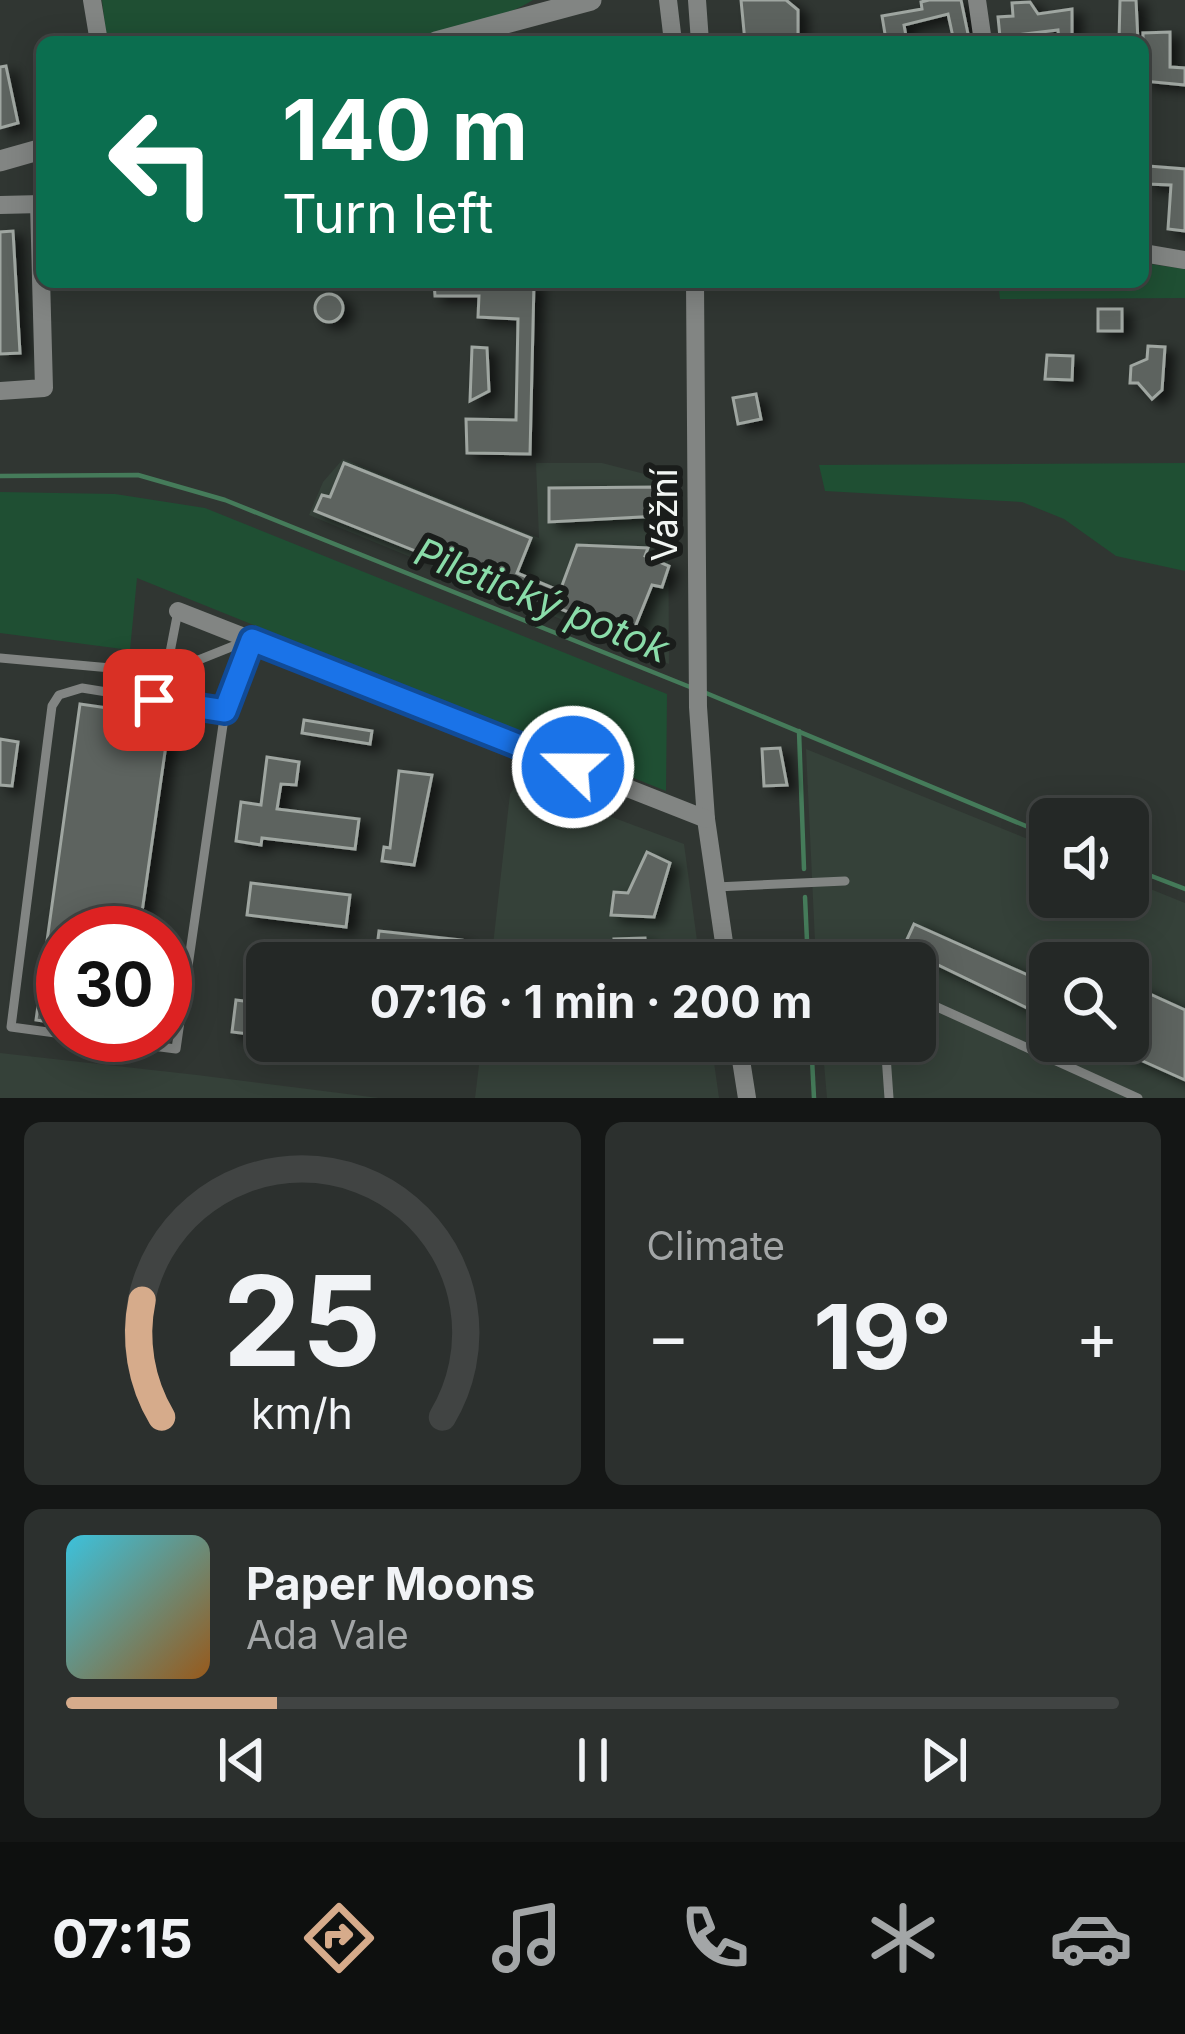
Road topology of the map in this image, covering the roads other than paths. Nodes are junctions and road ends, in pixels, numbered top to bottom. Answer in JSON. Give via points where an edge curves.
{"nodes":[{"id":1,"x":92,"y":0,"type":"edge"},
{"id":2,"x":591,"y":0,"type":"edge"},
{"id":3,"x":668,"y":0,"type":"edge"},
{"id":4,"x":698,"y":0,"type":"edge"},
{"id":5,"x":977,"y":0,"type":"edge"},
{"id":6,"x":98,"y":36,"type":"edge"},
{"id":7,"x":458,"y":36,"type":"edge"},
{"id":8,"x":672,"y":36,"type":"edge"},
{"id":9,"x":700,"y":36,"type":"edge"},
{"id":10,"x":982,"y":36,"type":"edge"},
{"id":11,"x":36,"y":151,"type":"edge"},
{"id":12,"x":0,"y":160,"type":"edge"},
{"id":13,"x":36,"y":204,"type":"edge"},
{"id":14,"x":0,"y":205,"type":"edge"},
{"id":15,"x":1149,"y":254,"type":"edge"},
{"id":16,"x":1185,"y":260,"type":"edge"},
{"id":17,"x":42,"y":288,"type":"edge"},
{"id":18,"x":695,"y":288,"type":"edge"},
{"id":19,"x":0,"y":391,"type":"edge"},
{"id":20,"x":178,"y":611,"type":"joint"},
{"id":21,"x":252,"y":640,"type":"junction"},
{"id":22,"x":0,"y":658,"type":"edge"},
{"id":23,"x":166,"y":673,"type":"junction"},
{"id":24,"x":225,"y":711,"type":"junction"},
{"id":25,"x":706,"y":819,"type":"junction"},
{"id":26,"x":845,"y":881,"type":"dead end"},
{"id":27,"x":716,"y":887,"type":"junction"},
{"id":28,"x":192,"y":939,"type":"edge"},
{"id":29,"x":724,"y":942,"type":"edge"},
{"id":30,"x":936,"y":1007,"type":"edge"},
{"id":31,"x":36,"y":1031,"type":"edge"},
{"id":32,"x":742,"y":1062,"type":"edge"},
{"id":33,"x":886,"y":1062,"type":"edge"},
{"id":34,"x":747,"y":1098,"type":"edge"},
{"id":35,"x":889,"y":1098,"type":"edge"},
{"id":36,"x":1138,"y":1098,"type":"edge"}],
"edges":[{"from":1,"to":6,"type":"street"},
{"from":2,"to":7,"type":"street"},
{"from":3,"to":8,"type":"street"},
{"from":4,"to":9,"type":"street"},
{"from":5,"to":10,"type":"street"},
{"from":11,"to":12,"type":"street"},
{"from":13,"to":14,"type":"street"},
{"from":15,"to":16,"type":"street"},
{"from":17,"to":19,"type":"street","via":[[44,388]]},
{"from":18,"to":25,"type":"street","name":"Vážní"},
{"from":20,"to":21,"type":"street"},
{"from":20,"to":23,"type":"lane"},
{"from":21,"to":23,"type":"lane"},
{"from":21,"to":24,"type":"lane"},
{"from":21,"to":25,"type":"street"},
{"from":22,"to":23,"type":"lane"},
{"from":24,"to":28,"type":"lane"},
{"from":24,"to":31,"type":"lane","via":[[82,688],[52,706],[11,1028]]},
{"from":25,"to":27,"type":"street","name":"Vážní"},
{"from":26,"to":27,"type":"lane"},
{"from":27,"to":29,"type":"street","name":"Vážní"},
{"from":30,"to":36,"type":"lane"},
{"from":32,"to":34,"type":"street"},
{"from":33,"to":35,"type":"lane"}]}
